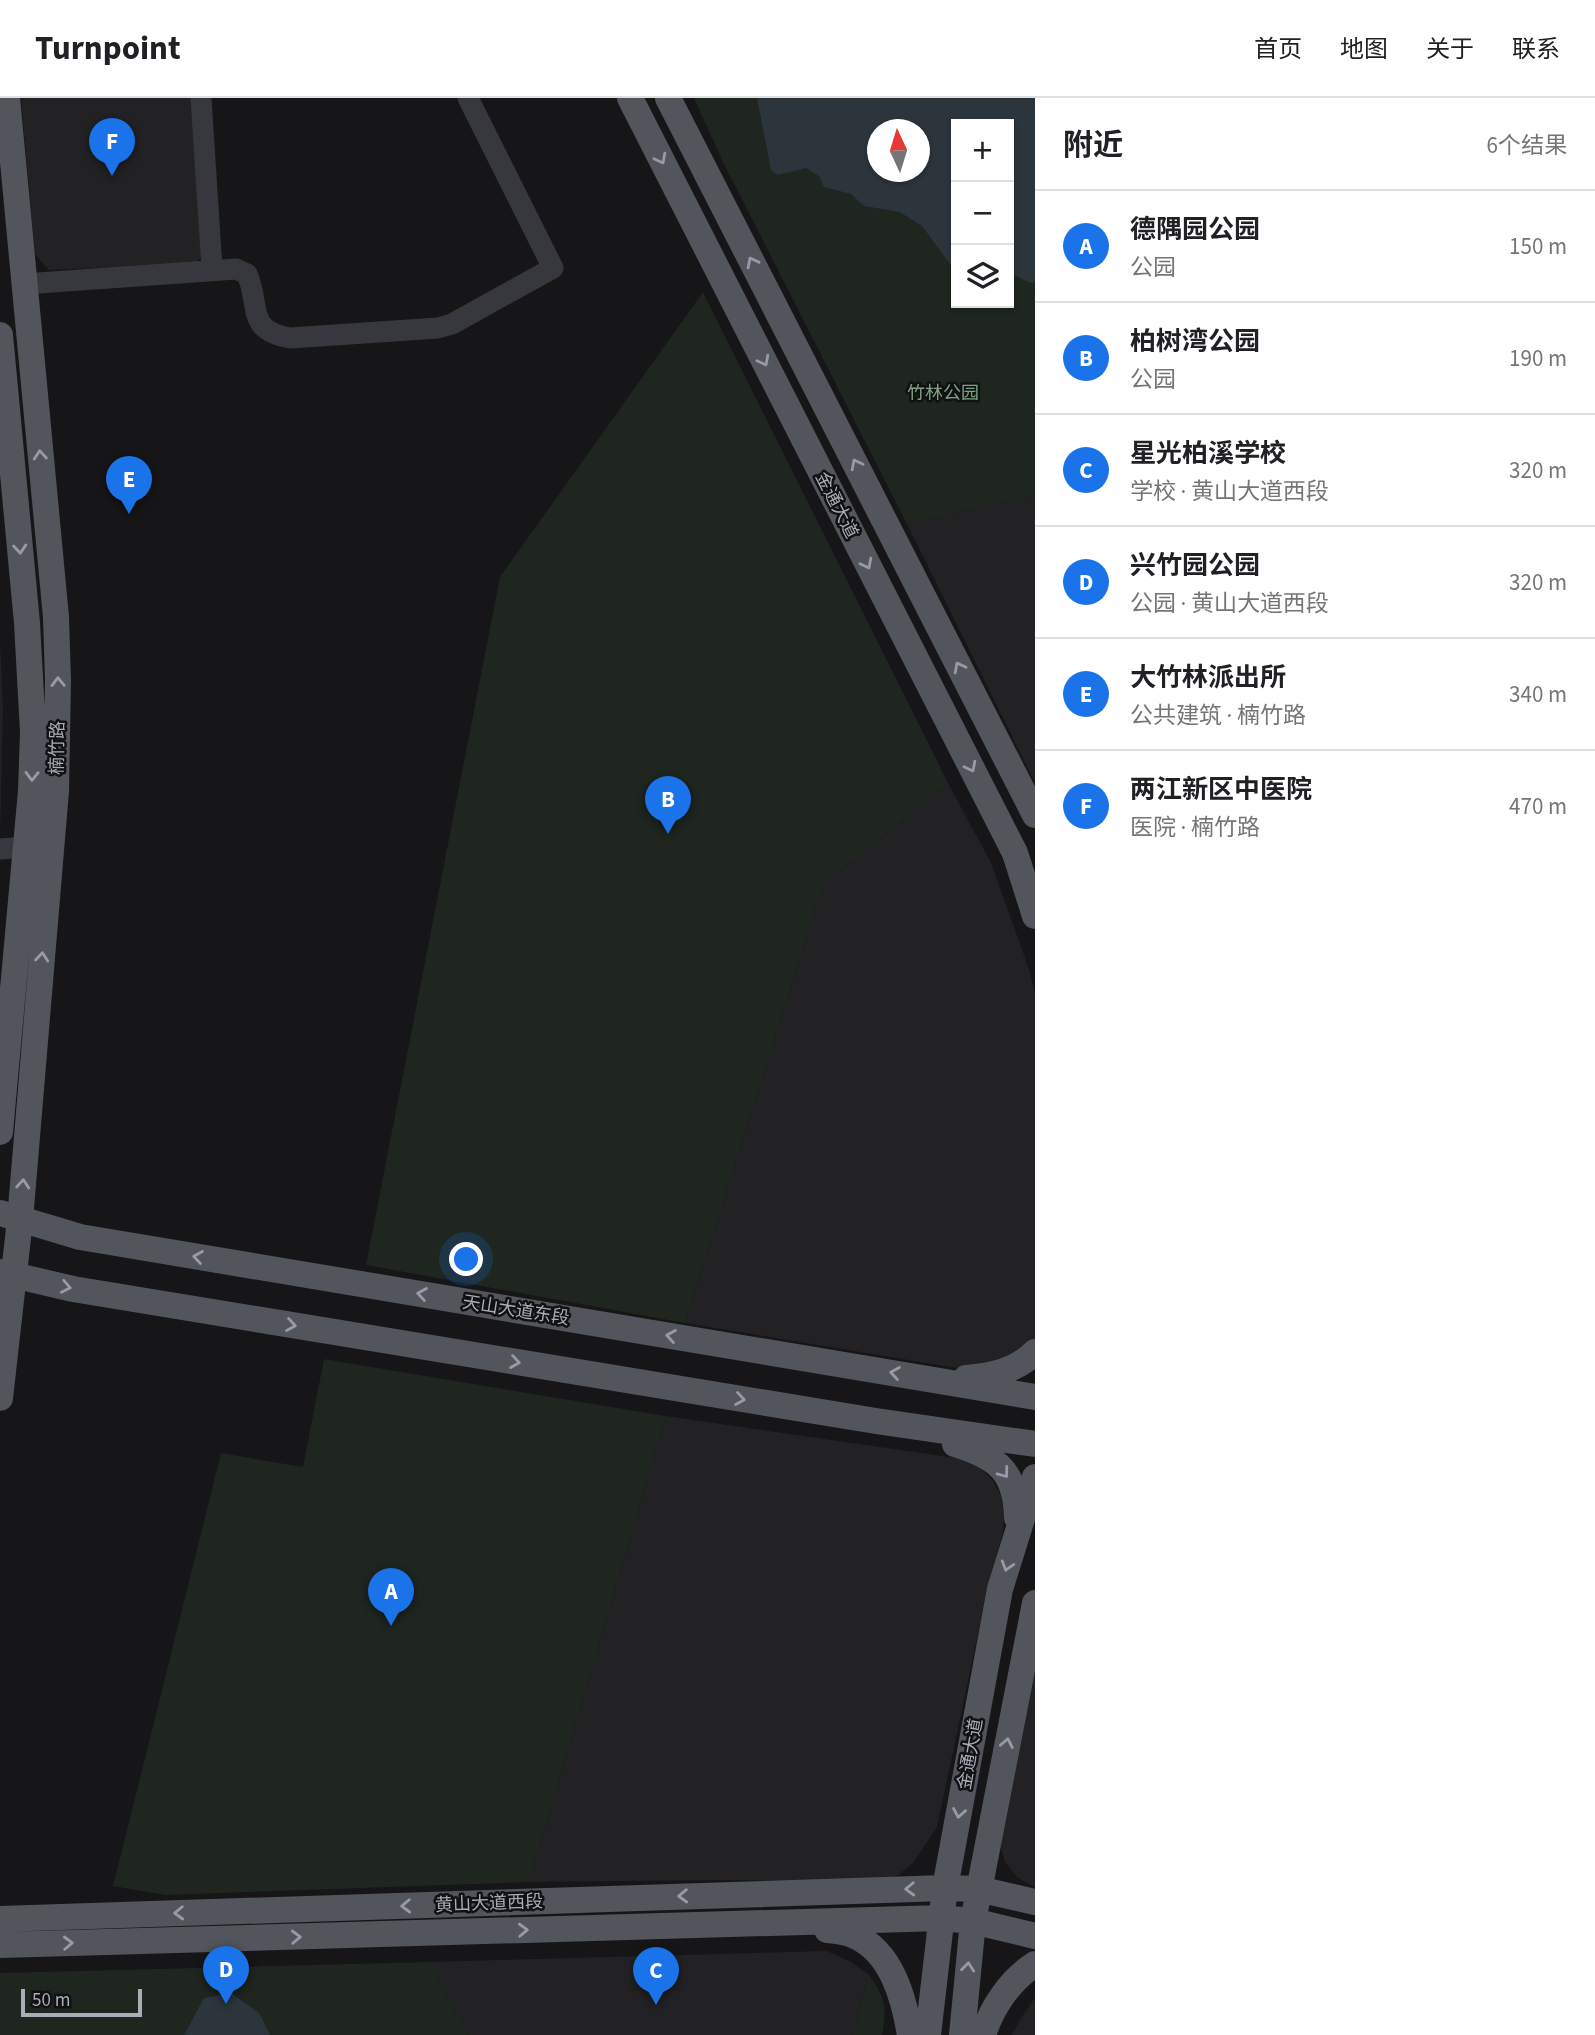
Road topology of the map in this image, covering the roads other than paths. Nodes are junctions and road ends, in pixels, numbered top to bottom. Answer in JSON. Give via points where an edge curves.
{"nodes":[{"id":1,"x":7,"y":98,"type":"edge"},
{"id":2,"x":201,"y":98,"type":"edge"},
{"id":3,"x":468,"y":98,"type":"edge"},
{"id":4,"x":630,"y":98,"type":"edge"},
{"id":5,"x":668,"y":98,"type":"edge"},
{"id":6,"x":680,"y":98,"type":"edge"},
{"id":7,"x":699,"y":159,"type":"junction"},
{"id":8,"x":212,"y":269,"type":"junction"},
{"id":9,"x":24,"y":284,"type":"junction"},
{"id":10,"x":0,"y":335,"type":"edge"},
{"id":11,"x":1035,"y":815,"type":"edge"},
{"id":12,"x":26,"y":847,"type":"junction"},
{"id":13,"x":0,"y":849,"type":"edge"},
{"id":14,"x":1035,"y":916,"type":"edge"},
{"id":15,"x":0,"y":1132,"type":"edge"},
{"id":16,"x":10,"y":1217,"type":"edge"},
{"id":17,"x":7,"y":1274,"type":"edge"},
{"id":18,"x":1035,"y":1352,"type":"edge"},
{"id":19,"x":926,"y":1378,"type":"junction"},
{"id":20,"x":1035,"y":1397,"type":"edge"},
{"id":21,"x":0,"y":1398,"type":"edge"},
{"id":22,"x":876,"y":1421,"type":"junction"},
{"id":23,"x":1035,"y":1444,"type":"edge"},
{"id":24,"x":1035,"y":1477,"type":"edge"},
{"id":25,"x":1018,"y":1532,"type":"junction"},
{"id":26,"x":1035,"y":1603,"type":"edge"},
{"id":27,"x":945,"y":1888,"type":"junction"},
{"id":28,"x":978,"y":1889,"type":"junction"},
{"id":29,"x":1035,"y":1902,"type":"edge"},
{"id":30,"x":941,"y":1918,"type":"junction"},
{"id":31,"x":0,"y":1919,"type":"edge"},
{"id":32,"x":973,"y":1921,"type":"junction"},
{"id":33,"x":795,"y":1923,"type":"junction"},
{"id":34,"x":1035,"y":1936,"type":"edge"},
{"id":35,"x":0,"y":1945,"type":"edge"},
{"id":36,"x":1035,"y":1964,"type":"edge"},
{"id":37,"x":964,"y":2026,"type":"edge"},
{"id":38,"x":923,"y":2033,"type":"edge"},
{"id":39,"x":983,"y":2035,"type":"edge"}],
"edges":[{"from":1,"to":9,"type":"main road","name":"楠竹路"},
{"from":2,"to":8,"type":"street"},
{"from":3,"to":8,"type":"street","via":[[553,268],[438,328],[290,338],[261,327],[247,274]]},
{"from":4,"to":14,"type":"main road","name":"金通大道","one_way":true,"via":[[1015,853]]},
{"from":5,"to":7,"type":"main road","name":"金通大道"},
{"from":6,"to":7,"type":"main road"},
{"from":11,"to":7,"type":"main road","name":"金通大道","one_way":true},
{"from":8,"to":9,"type":"street"},
{"from":16,"to":9,"type":"main road","name":"楠竹路","one_way":true,"via":[[56,791],[58,719],[56,617]]},
{"from":10,"to":12,"type":"main road","name":"楠竹路","one_way":true,"via":[[31,679],[32,791]]},
{"from":12,"to":13,"type":"street"},
{"from":12,"to":15,"type":"main road","name":"楠竹路"},
{"from":16,"to":17,"type":"main road","name":"楠竹路"},
{"from":19,"to":16,"type":"main road","name":"天山大道东段","one_way":true,"via":[[80,1237]]},
{"from":17,"to":21,"type":"main road","name":"楠竹路"},
{"from":17,"to":22,"type":"main road","one_way":true,"via":[[73,1289]]},
{"from":18,"to":19,"type":"main road","via":[[1010,1370],[988,1376]]},
{"from":19,"to":20,"type":"main road","name":"天山大道东段"},
{"from":22,"to":23,"type":"main road"},
{"from":22,"to":25,"type":"main road","one_way":true,"via":[[993,1459],[1014,1487]]},
{"from":24,"to":25,"type":"main road","name":"金通大道"},
{"from":25,"to":27,"type":"main road","name":"金通大道","one_way":true,"via":[[1000,1589]]},
{"from":28,"to":26,"type":"main road","name":"金通大道","one_way":true},
{"from":27,"to":28,"type":"main road","name":"黄山大道西段"},
{"from":27,"to":30,"type":"main road","name":"金通大道"},
{"from":27,"to":31,"type":"main road","name":"黄山大道西段","one_way":true},
{"from":28,"to":29,"type":"main road","name":"黄山大道西段"},
{"from":28,"to":32,"type":"main road","name":"金通大道"},
{"from":30,"to":32,"type":"main road","name":"黄山大道西段"},
{"from":30,"to":33,"type":"main road","name":"黄山大道西段"},
{"from":30,"to":38,"type":"main road","name":"金通大道"},
{"from":32,"to":34,"type":"main road","name":"黄山大道西段"},
{"from":37,"to":32,"type":"main road","name":"金通大道","one_way":true},
{"from":35,"to":33,"type":"main road","name":"黄山大道西段","one_way":true},
{"from":33,"to":38,"type":"main road","via":[[854,1935],[873,1947]]},
{"from":36,"to":39,"type":"main road","via":[[1006,1990]]}]}
